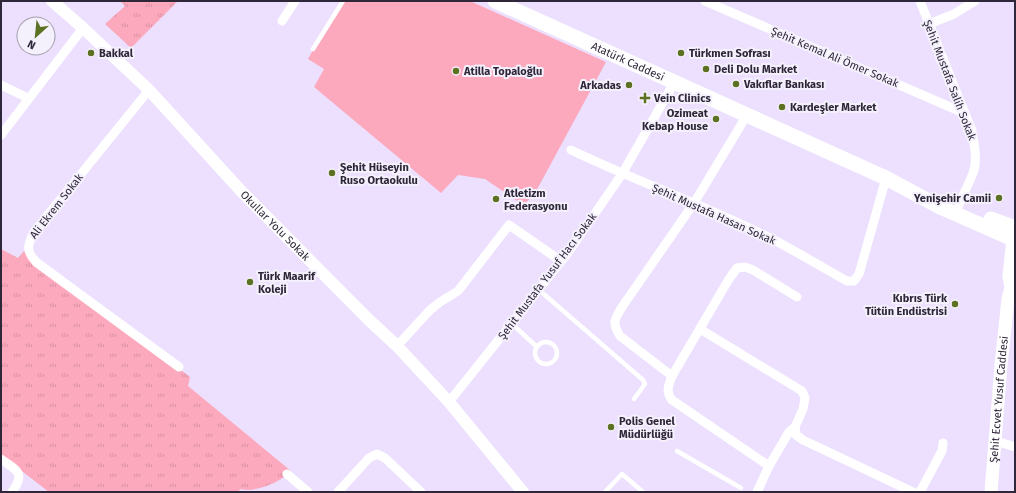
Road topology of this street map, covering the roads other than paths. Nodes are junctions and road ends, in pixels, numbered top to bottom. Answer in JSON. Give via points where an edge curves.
{"nodes":[{"id":1,"x":52,"y":1,"type":"edge"},
{"id":2,"x":295,"y":1,"type":"edge"},
{"id":3,"x":343,"y":1,"type":"edge"},
{"id":4,"x":495,"y":1,"type":"edge"},
{"id":5,"x":705,"y":1,"type":"edge"},
{"id":6,"x":920,"y":1,"type":"edge"},
{"id":7,"x":975,"y":1,"type":"edge"},
{"id":8,"x":282,"y":21,"type":"dead end"},
{"id":9,"x":929,"y":24,"type":"junction"},
{"id":10,"x":83,"y":28,"type":"junction"},
{"id":11,"x":313,"y":50,"type":"dead end"},
{"id":12,"x":674,"y":83,"type":"junction"},
{"id":13,"x":1,"y":85,"type":"edge"},
{"id":14,"x":149,"y":90,"type":"junction"},
{"id":15,"x":28,"y":98,"type":"junction"},
{"id":16,"x":964,"y":113,"type":"junction"},
{"id":17,"x":747,"y":115,"type":"junction"},
{"id":18,"x":1,"y":135,"type":"edge"},
{"id":19,"x":570,"y":150,"type":"dead end"},
{"id":20,"x":622,"y":174,"type":"junction"},
{"id":21,"x":889,"y":180,"type":"junction"},
{"id":22,"x":694,"y":203,"type":"junction"},
{"id":23,"x":959,"y":205,"type":"junction"},
{"id":24,"x":1015,"y":215,"type":"edge"},
{"id":25,"x":993,"y":225,"type":"junction"},
{"id":26,"x":1014,"y":236,"type":"edge"},
{"id":27,"x":1010,"y":260,"type":"junction"},
{"id":28,"x":561,"y":261,"type":"junction"},
{"id":29,"x":1013,"y":284,"type":"edge"},
{"id":30,"x":538,"y":290,"type":"junction"},
{"id":31,"x":797,"y":297,"type":"dead end"},
{"id":32,"x":511,"y":323,"type":"junction"},
{"id":33,"x":700,"y":329,"type":"junction"},
{"id":34,"x":397,"y":346,"type":"junction"},
{"id":35,"x":537,"y":347,"type":"junction"},
{"id":36,"x":179,"y":367,"type":"dead end"},
{"id":37,"x":672,"y":376,"type":"junction"},
{"id":38,"x":634,"y":399,"type":"dead end"},
{"id":39,"x":449,"y":402,"type":"junction"},
{"id":40,"x":795,"y":427,"type":"junction"},
{"id":41,"x":996,"y":441,"type":"junction"},
{"id":42,"x":943,"y":443,"type":"dead end"},
{"id":43,"x":1015,"y":447,"type":"edge"},
{"id":44,"x":677,"y":451,"type":"dead end"},
{"id":45,"x":1,"y":459,"type":"edge"},
{"id":46,"x":769,"y":466,"type":"junction"},
{"id":47,"x":287,"y":474,"type":"dead end"},
{"id":48,"x":741,"y":488,"type":"dead end"},
{"id":49,"x":12,"y":492,"type":"edge"},
{"id":50,"x":308,"y":492,"type":"edge"},
{"id":51,"x":338,"y":492,"type":"edge"},
{"id":52,"x":421,"y":492,"type":"edge"},
{"id":53,"x":523,"y":492,"type":"edge"},
{"id":54,"x":605,"y":492,"type":"edge"},
{"id":55,"x":643,"y":492,"type":"edge"},
{"id":56,"x":757,"y":492,"type":"edge"},
{"id":57,"x":913,"y":492,"type":"edge"},
{"id":58,"x":920,"y":492,"type":"edge"},
{"id":59,"x":991,"y":492,"type":"edge"}],
"edges":[{"from":1,"to":10,"type":"street","name":"Okullar Yolu Sokak"},
{"from":2,"to":8,"type":"street"},
{"from":3,"to":11,"type":"lane"},
{"from":4,"to":12,"type":"main road","name":"Atatürk Caddesi"},
{"from":5,"to":16,"type":"street","name":"Şehit Kemal Ali Ömer Sokak"},
{"from":6,"to":9,"type":"street","name":"Şehit Mustafa Salih Sokak"},
{"from":7,"to":9,"type":"street","via":[[954,14]]},
{"from":9,"to":16,"type":"street","name":"Şehit Mustafa Salih Sokak"},
{"from":10,"to":14,"type":"street","name":"Okullar Yolu Sokak"},
{"from":10,"to":15,"type":"street"},
{"from":12,"to":17,"type":"main road","name":"Atatürk Caddesi"},
{"from":12,"to":20,"type":"street","name":"Şehit Mustafa Yusuf Hacı Sokak"},
{"from":13,"to":15,"type":"street"},
{"from":14,"to":34,"type":"street","name":"Okullar Yolu Sokak","via":[[246,196]]},
{"from":14,"to":36,"type":"street","name":"Ali Ekrem Sokak","via":[[34,232],[28,245],[29,252],[36,262]]},
{"from":15,"to":18,"type":"street"},
{"from":16,"to":23,"type":"street","name":"Şehit Mustafa Salih Sokak","via":[[972,132],[975,161],[974,172]]},
{"from":17,"to":21,"type":"main road","name":"Atatürk Caddesi"},
{"from":17,"to":22,"type":"street"},
{"from":19,"to":20,"type":"street","name":"Şehit Mustafa Hasan Sokak"},
{"from":20,"to":22,"type":"street","name":"Şehit Mustafa Hasan Sokak"},
{"from":20,"to":28,"type":"street","name":"Şehit Mustafa Yusuf Hacı Sokak"},
{"from":21,"to":22,"type":"street","name":"Şehit Mustafa Hasan Sokak","via":[[860,274],[854,281],[847,281],[776,241]]},
{"from":21,"to":23,"type":"main road","name":"Atatürk Caddesi"},
{"from":21,"to":25,"type":"main road","name":"Atatürk Caddesi","via":[[940,207]]},
{"from":22,"to":37,"type":"street","via":[[622,307],[614,324],[620,336]]},
{"from":23,"to":25,"type":"main road","name":"Atatürk Caddesi"},
{"from":24,"to":25,"type":"main road"},
{"from":25,"to":26,"type":"main road","name":"Atatürk Caddesi"},
{"from":25,"to":27,"type":"main road","via":[[1007,248]]},
{"from":26,"to":27,"type":"main road","name":"Şehit Ecvet Yusuf Caddesi"},
{"from":27,"to":29,"type":"main road","name":"Şehit Ecvet Yusuf Caddesi","via":[[1009,276]]},
{"from":28,"to":30,"type":"street","name":"Şehit Mustafa Yusuf Hacı Sokak"},
{"from":28,"to":34,"type":"street","via":[[509,225],[458,291],[433,308]]},
{"from":29,"to":41,"type":"main road","name":"Şehit Ecvet Yusuf Caddesi","via":[[1008,300]]},
{"from":30,"to":32,"type":"street","name":"Şehit Mustafa Yusuf Hacı Sokak"},
{"from":30,"to":38,"type":"lane","via":[[643,380],[645,384]]},
{"from":31,"to":33,"type":"street","via":[[753,270],[737,268]]},
{"from":32,"to":35,"type":"lane"},
{"from":32,"to":39,"type":"street","name":"Şehit Mustafa Yusuf Hacı Sokak"},
{"from":33,"to":37,"type":"street"},
{"from":33,"to":40,"type":"street","via":[[802,391],[805,402]]},
{"from":34,"to":39,"type":"street","name":"Okullar Yolu Sokak"},
{"from":35,"to":35,"type":"lane","via":[[542,343],[552,344],[557,353],[555,360],[549,364],[542,363],[536,358]]},
{"from":37,"to":46,"type":"street","via":[[667,391],[672,400]]},
{"from":39,"to":53,"type":"street","name":"Okullar Yolu Sokak"},
{"from":40,"to":46,"type":"street","via":[[789,432]]},
{"from":40,"to":57,"type":"street","via":[[796,434],[803,440]]},
{"from":41,"to":43,"type":"street"},
{"from":41,"to":59,"type":"main road","name":"Şehit Ecvet Yusuf Caddesi"},
{"from":42,"to":58,"type":"street","via":[[942,451]]},
{"from":44,"to":48,"type":"lane"},
{"from":45,"to":49,"type":"street","via":[[18,471],[18,484]]},
{"from":46,"to":56,"type":"street"},
{"from":47,"to":50,"type":"street"},
{"from":51,"to":52,"type":"street","via":[[369,458],[377,454],[385,458]]},
{"from":54,"to":55,"type":"lane","via":[[622,474]]}]}
